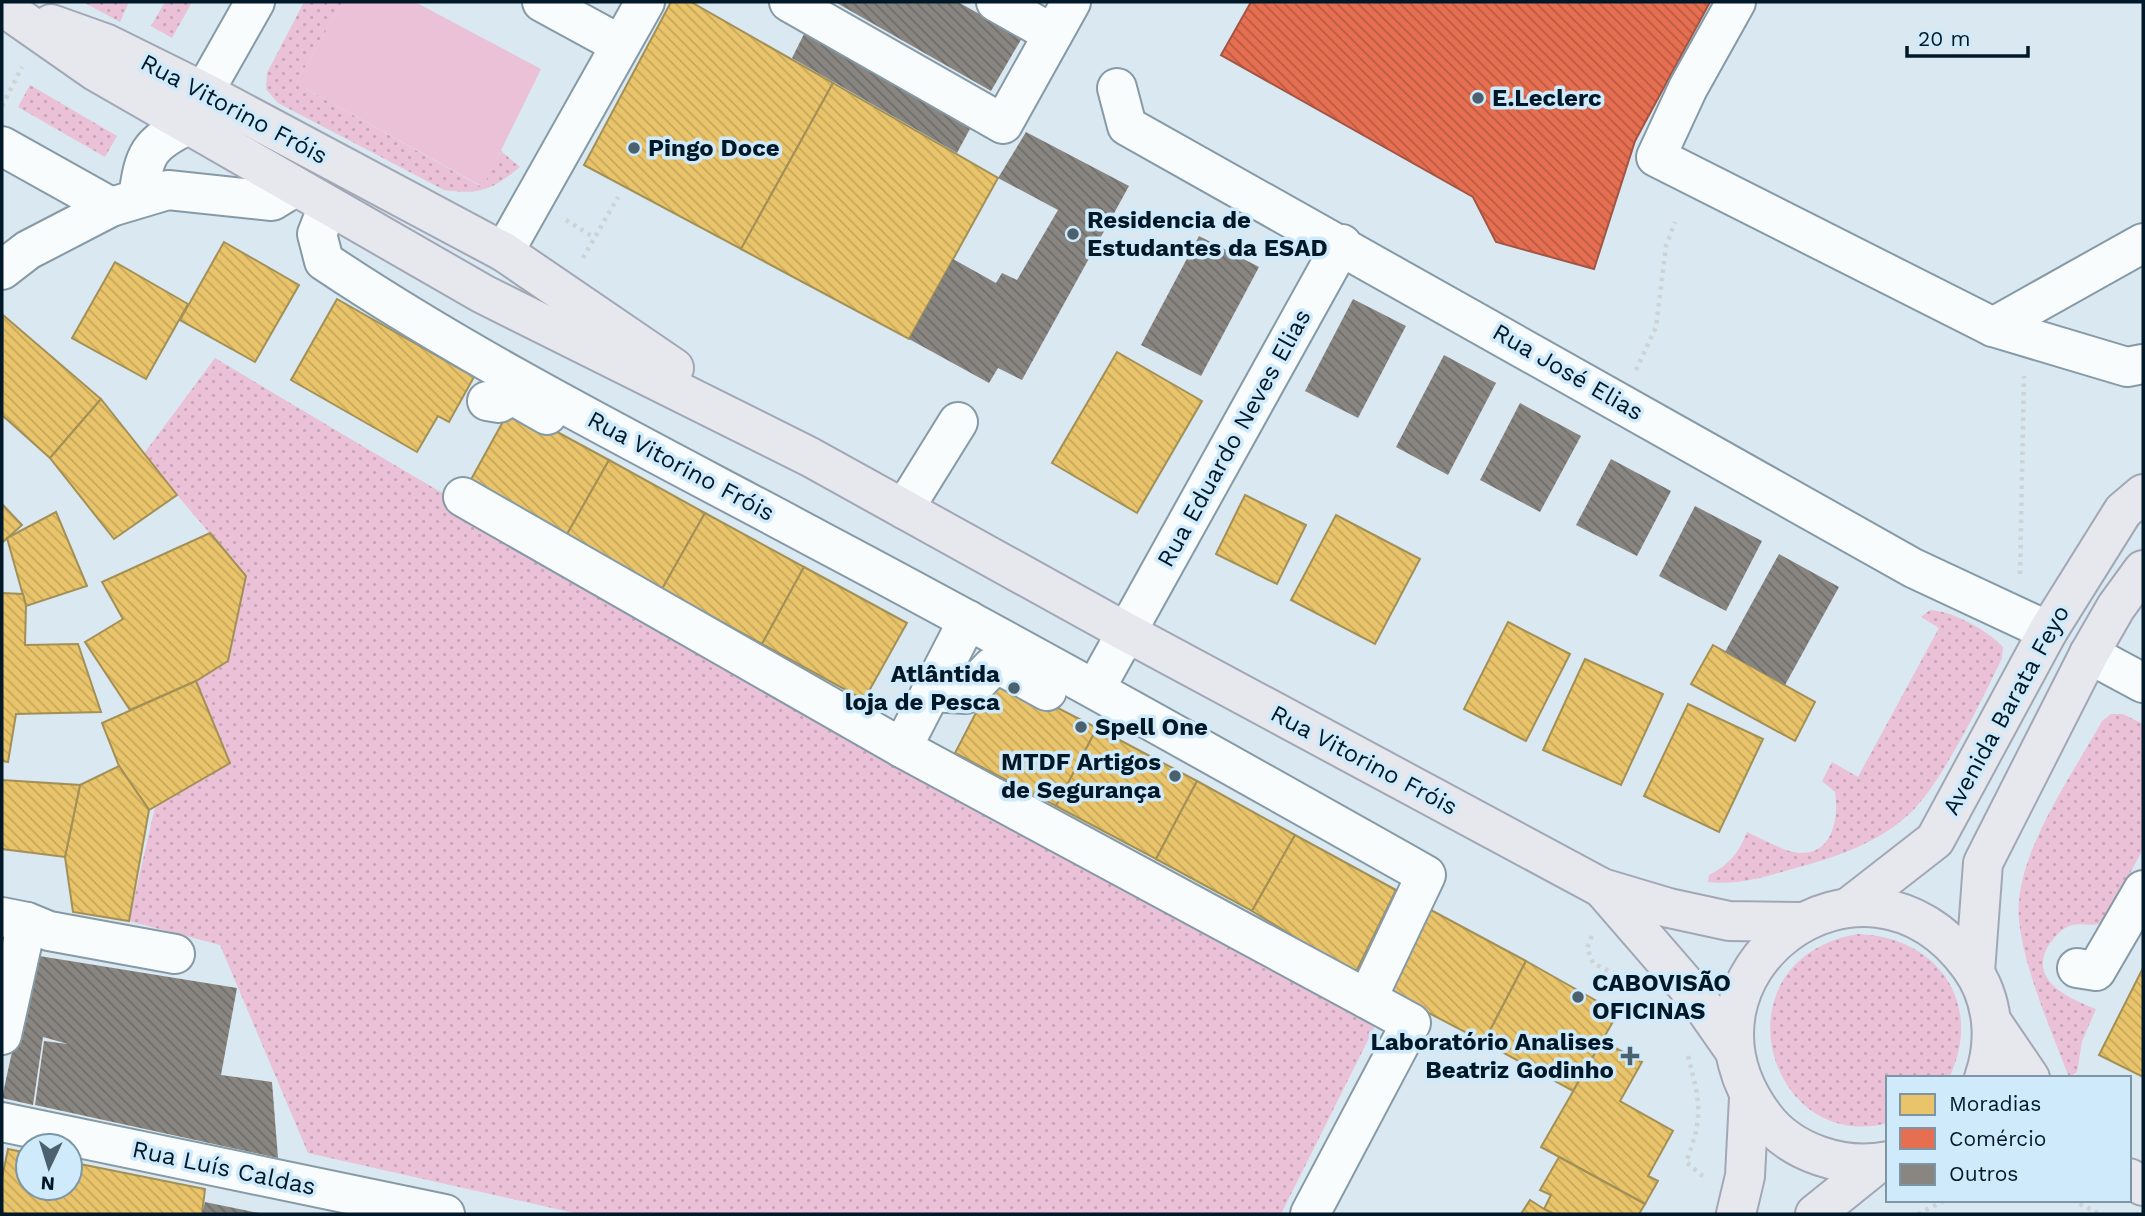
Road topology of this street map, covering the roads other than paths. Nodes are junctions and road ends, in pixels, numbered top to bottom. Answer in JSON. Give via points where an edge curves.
{"nodes":[{"id":1,"x":255,"y":2,"type":"edge"},
{"id":2,"x":542,"y":2,"type":"edge"},
{"id":3,"x":645,"y":2,"type":"edge"},
{"id":4,"x":996,"y":2,"type":"edge"},
{"id":5,"x":1072,"y":2,"type":"edge"},
{"id":6,"x":1735,"y":2,"type":"edge"},
{"id":7,"x":799,"y":4,"type":"edge"},
{"id":8,"x":2,"y":6,"type":"edge"},
{"id":9,"x":1053,"y":34,"type":"junction"},
{"id":10,"x":619,"y":44,"type":"junction"},
{"id":11,"x":1117,"y":88,"type":"dead end"},
{"id":12,"x":196,"y":108,"type":"junction"},
{"id":13,"x":2,"y":146,"type":"edge"},
{"id":14,"x":295,"y":187,"type":"junction"},
{"id":15,"x":139,"y":198,"type":"junction"},
{"id":16,"x":328,"y":205,"type":"junction"},
{"id":17,"x":2143,"y":243,"type":"edge"},
{"id":18,"x":1342,"y":244,"type":"junction"},
{"id":19,"x":504,"y":252,"type":"junction"},
{"id":20,"x":2,"y":270,"type":"edge"},
{"id":21,"x":483,"y":294,"type":"junction"},
{"id":22,"x":2009,"y":332,"type":"junction"},
{"id":23,"x":2143,"y":342,"type":"edge"},
{"id":24,"x":2102,"y":360,"type":"junction"},
{"id":25,"x":2143,"y":364,"type":"edge"},
{"id":26,"x":500,"y":398,"type":"dead end"},
{"id":27,"x":958,"y":422,"type":"dead end"},
{"id":28,"x":810,"y":457,"type":"junction"},
{"id":29,"x":2143,"y":494,"type":"edge"},
{"id":30,"x":463,"y":497,"type":"dead end"},
{"id":31,"x":904,"y":509,"type":"junction"},
{"id":32,"x":2143,"y":570,"type":"edge"},
{"id":33,"x":896,"y":606,"type":"dead end"},
{"id":34,"x":968,"y":620,"type":"junction"},
{"id":35,"x":2048,"y":631,"type":"junction"},
{"id":36,"x":1126,"y":632,"type":"junction"},
{"id":37,"x":2089,"y":654,"type":"junction"},
{"id":38,"x":2143,"y":683,"type":"edge"},
{"id":39,"x":1095,"y":690,"type":"junction"},
{"id":40,"x":931,"y":692,"type":"junction"},
{"id":41,"x":902,"y":748,"type":"junction"},
{"id":42,"x":1386,"y":878,"type":"dead end"},
{"id":43,"x":2143,"y":890,"type":"edge"},
{"id":44,"x":1606,"y":893,"type":"junction"},
{"id":45,"x":1849,"y":907,"type":"junction"},
{"id":46,"x":14,"y":919,"type":"edge"},
{"id":47,"x":1800,"y":922,"type":"junction"},
{"id":48,"x":175,"y":954,"type":"dead end"},
{"id":49,"x":2077,"y":968,"type":"dead end"},
{"id":50,"x":1975,"y":972,"type":"junction"},
{"id":51,"x":1367,"y":999,"type":"junction"},
{"id":52,"x":1992,"y":1022,"type":"junction"},
{"id":53,"x":2,"y":1035,"type":"edge"},
{"id":54,"x":1734,"y":1051,"type":"junction"},
{"id":55,"x":1985,"y":1076,"type":"edge"},
{"id":56,"x":2029,"y":1076,"type":"edge"},
{"id":57,"x":1749,"y":1098,"type":"junction"},
{"id":58,"x":2,"y":1122,"type":"edge"},
{"id":59,"x":1882,"y":1163,"type":"edge"},
{"id":60,"x":1737,"y":1209,"type":"edge"},
{"id":61,"x":445,"y":1214,"type":"edge"},
{"id":62,"x":1310,"y":1214,"type":"edge"},
{"id":63,"x":1815,"y":1214,"type":"edge"}],
"edges":[{"from":1,"to":12,"type":"street"},
{"from":2,"to":10,"type":"street"},
{"from":3,"to":10,"type":"street"},
{"from":4,"to":9,"type":"street"},
{"from":5,"to":9,"type":"street"},
{"from":6,"to":22,"type":"street","via":[[1656,157]]},
{"from":7,"to":9,"type":"street","via":[[1003,124]]},
{"from":8,"to":12,"type":"main road","name":"Rua Vitorino Fróis","via":[[107,44]]},
{"from":10,"to":19,"type":"street"},
{"from":11,"to":18,"type":"street","name":"Rua José Elias","via":[[1127,126]]},
{"from":12,"to":14,"type":"main road","name":"Rua Vitorino Fróis"},
{"from":12,"to":15,"type":"street"},
{"from":12,"to":19,"type":"main road","name":"Rua Vitorino Fróis"},
{"from":13,"to":15,"type":"street"},
{"from":14,"to":15,"type":"street","via":[[272,201]]},
{"from":14,"to":16,"type":"main road","name":"Rua Vitorino Fróis"},
{"from":15,"to":20,"type":"street","via":[[28,250]]},
{"from":16,"to":21,"type":"main road","name":"Rua Vitorino Fróis"},
{"from":16,"to":34,"type":"street","name":"Rua Vitorino Fróis","via":[[317,234],[324,261],[365,289],[491,364]]},
{"from":17,"to":22,"type":"street"},
{"from":18,"to":35,"type":"street","name":"Rua José Elias","via":[[1913,568]]},
{"from":18,"to":36,"type":"street","name":"Rua Eduardo Neves Elias"},
{"from":19,"to":21,"type":"main road"},
{"from":19,"to":28,"type":"main road","name":"Rua Vitorino Fróis"},
{"from":21,"to":28,"type":"main road","name":"Rua Vitorino Fróis"},
{"from":22,"to":24,"type":"street"},
{"from":23,"to":24,"type":"street"},
{"from":24,"to":25,"type":"street","via":[[2127,367]]},
{"from":26,"to":33,"type":"street"},
{"from":27,"to":31,"type":"street"},
{"from":28,"to":31,"type":"main road","name":"Rua Vitorino Fróis"},
{"from":29,"to":35,"type":"main road","name":"Avenida Barata Feyo","via":[[2123,511]]},
{"from":30,"to":41,"type":"street"},
{"from":31,"to":36,"type":"main road","name":"Rua Vitorino Fróis"},
{"from":32,"to":37,"type":"main road","name":"Avenida Barata Feyo"},
{"from":34,"to":39,"type":"street","name":"Rua Vitorino Fróis"},
{"from":34,"to":40,"type":"street"},
{"from":35,"to":45,"type":"main road","name":"Avenida Barata Feyo","via":[[1935,840]]},
{"from":36,"to":39,"type":"street"},
{"from":36,"to":44,"type":"main road","name":"Rua Vitorino Fróis"},
{"from":37,"to":38,"type":"street"},
{"from":37,"to":50,"type":"main road","name":"Avenida Barata Feyo","via":[[1983,863]]},
{"from":39,"to":51,"type":"street","name":"Rua Vitorino Fróis","via":[[1426,875]]},
{"from":40,"to":41,"type":"street"},
{"from":40,"to":42,"type":"street","via":[[965,694],[992,667],[1007,669]]},
{"from":41,"to":51,"type":"street"},
{"from":43,"to":49,"type":"street","via":[[2096,971]]},
{"from":44,"to":47,"type":"main road","name":"Rua Vitorino Fróis","via":[[1729,921]]},
{"from":44,"to":54,"type":"main road","name":"Rua Vitorino Fróis","via":[[1690,989]]},
{"from":45,"to":47,"type":"main road"},
{"from":45,"to":50,"type":"main road","via":[[1887,908],[1923,921],[1953,943]]},
{"from":46,"to":48,"type":"street","via":[[49,931]]},
{"from":46,"to":53,"type":"street"},
{"from":47,"to":54,"type":"main road","via":[[1769,946],[1748,976],[1735,1012]]},
{"from":50,"to":52,"type":"main road"},
{"from":51,"to":62,"type":"street","via":[[1411,1023]]},
{"from":52,"to":55,"type":"main road"},
{"from":52,"to":56,"type":"main road"},
{"from":54,"to":57,"type":"main road"},
{"from":57,"to":59,"type":"main road","via":[[1772,1128],[1803,1150],[1839,1162]]},
{"from":57,"to":60,"type":"main road","via":[[1745,1176]]},
{"from":58,"to":61,"type":"street","name":"Rua Luís Caldas"},
{"from":59,"to":63,"type":"main road"}]}
